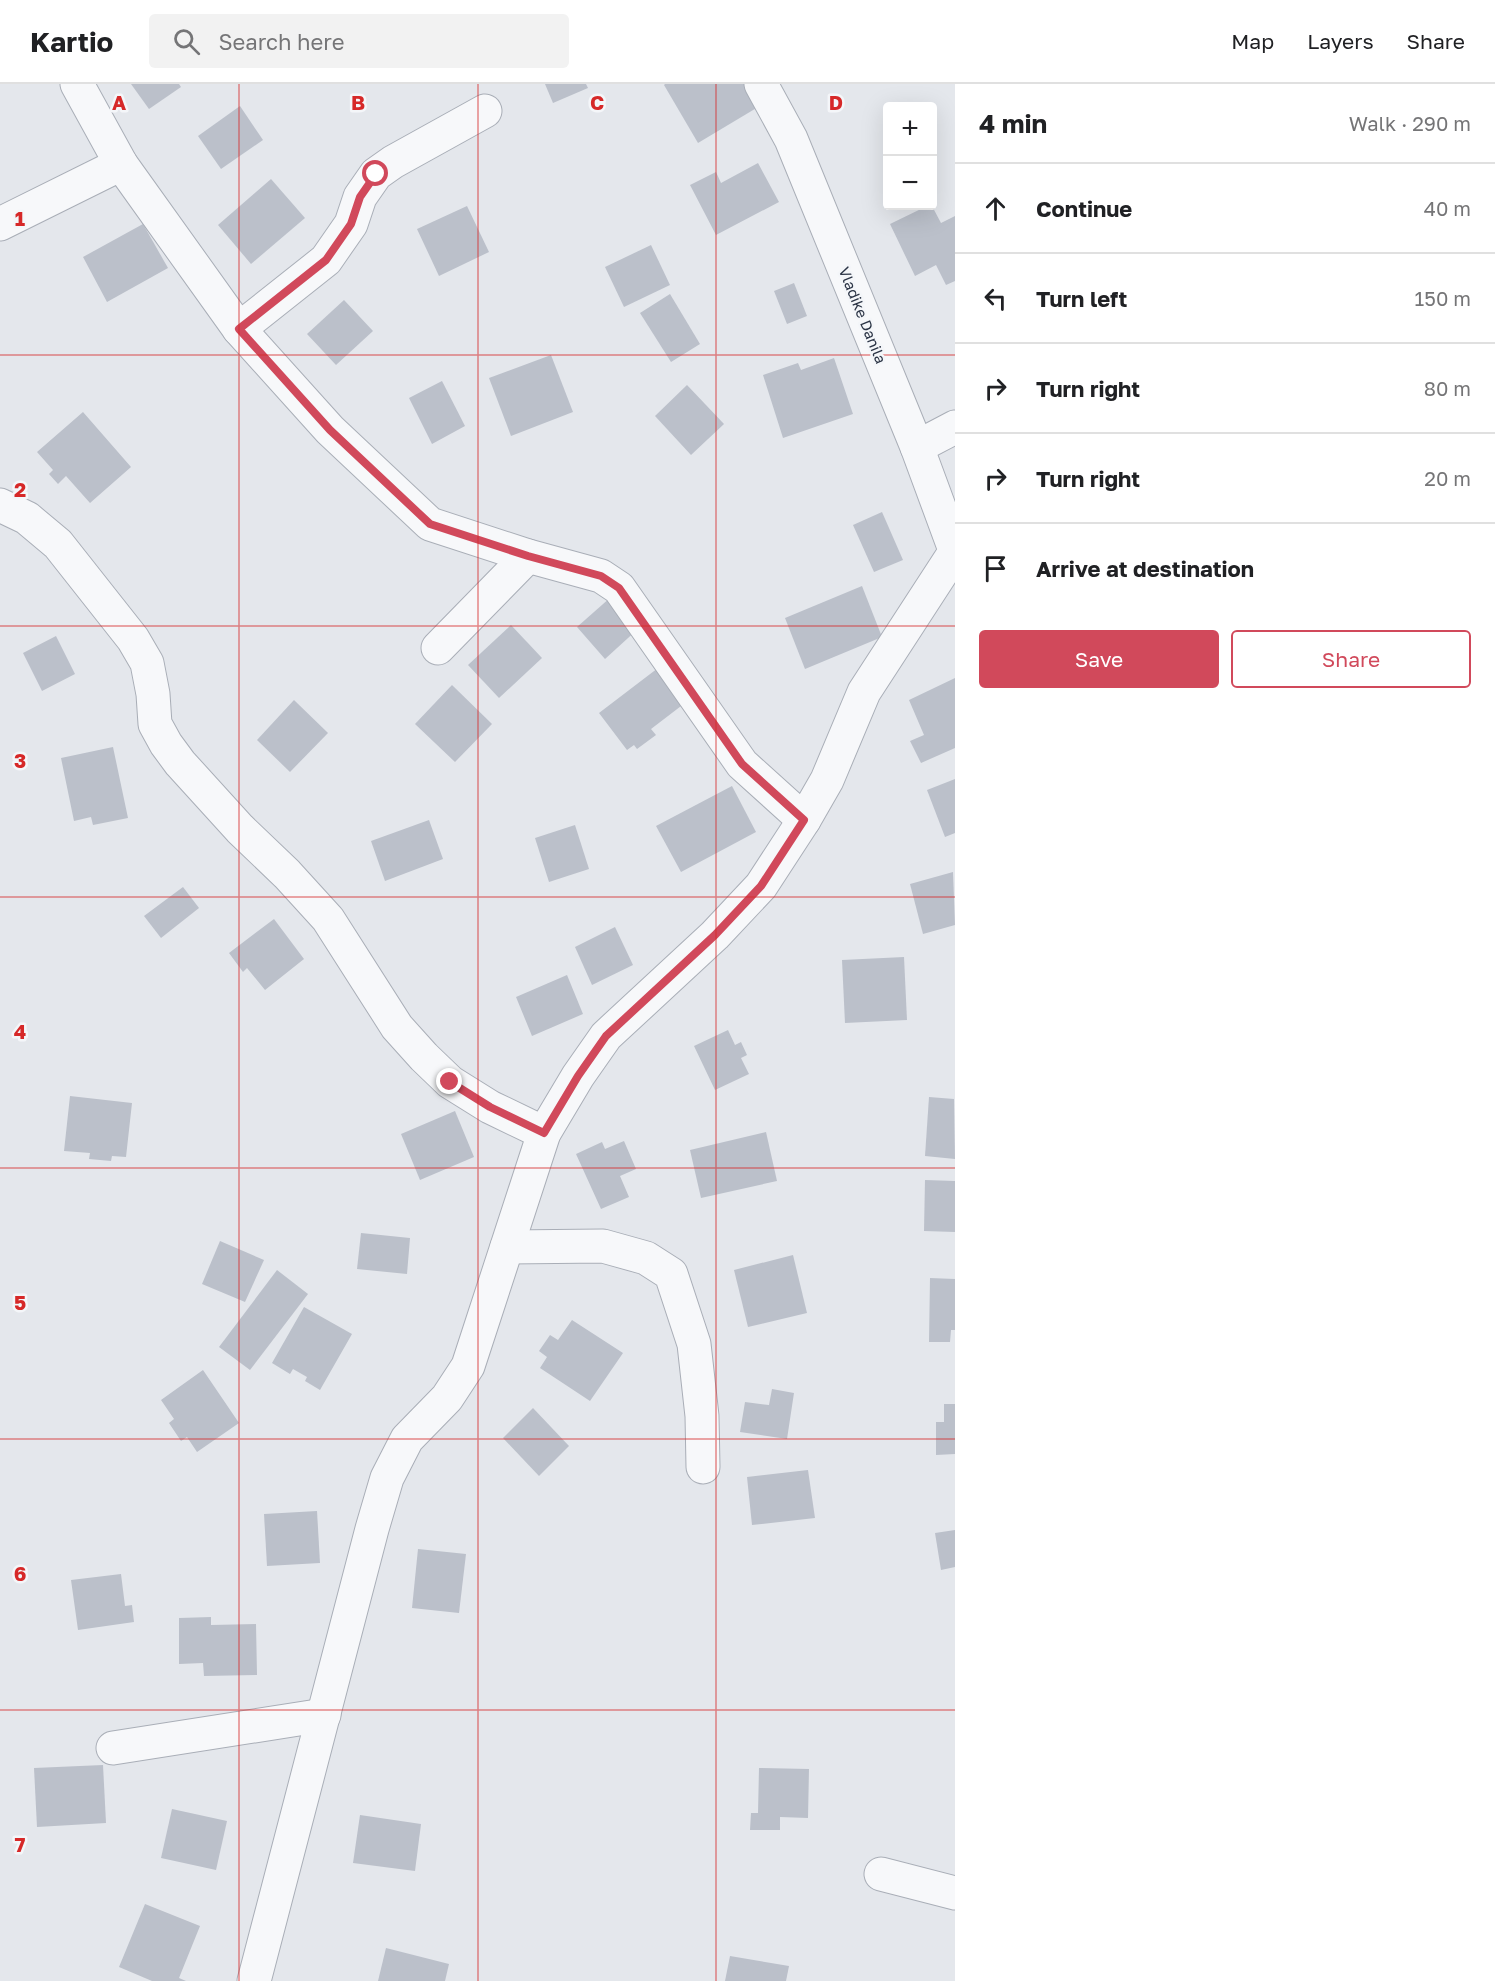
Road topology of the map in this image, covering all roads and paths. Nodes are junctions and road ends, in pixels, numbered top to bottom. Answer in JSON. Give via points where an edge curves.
{"nodes":[{"id":1,"x":77,"y":84,"type":"edge"},
{"id":2,"x":761,"y":84,"type":"edge"},
{"id":3,"x":485,"y":111,"type":"dead end"},
{"id":4,"x":121,"y":164,"type":"junction"},
{"id":5,"x":0,"y":224,"type":"edge"},
{"id":6,"x":239,"y":329,"type":"junction"},
{"id":7,"x":955,"y":427,"type":"edge"},
{"id":8,"x":917,"y":447,"type":"junction"},
{"id":9,"x":0,"y":505,"type":"edge"},
{"id":10,"x":955,"y":551,"type":"edge"},
{"id":11,"x":528,"y":556,"type":"junction"},
{"id":12,"x":438,"y":648,"type":"dead end"},
{"id":13,"x":804,"y":820,"type":"junction"},
{"id":14,"x":544,"y":1133,"type":"junction"},
{"id":15,"x":507,"y":1247,"type":"junction"},
{"id":16,"x":703,"y":1467,"type":"dead end"},
{"id":17,"x":324,"y":1715,"type":"junction"},
{"id":18,"x":113,"y":1748,"type":"dead end"},
{"id":19,"x":881,"y":1874,"type":"dead end"},
{"id":20,"x":955,"y":1893,"type":"edge"},
{"id":21,"x":254,"y":1981,"type":"edge"}],
"edges":[{"from":1,"to":4,"type":"street"},
{"from":2,"to":8,"type":"street","name":"Vladike Danila","via":[[792,139]]},
{"from":3,"to":6,"type":"street","via":[[376,174],[360,197],[351,224],[326,260]]},
{"from":4,"to":5,"type":"street"},
{"from":4,"to":6,"type":"street"},
{"from":6,"to":11,"type":"street","via":[[330,430],[430,524]]},
{"from":7,"to":8,"type":"street"},
{"from":8,"to":10,"type":"street","name":"Vladike Danila"},
{"from":9,"to":14,"type":"street","via":[[27,518],[58,544],[133,639],[147,663],[155,724],[166,744],[240,829],[328,919],[398,1027],[450,1082]]},
{"from":10,"to":13,"type":"street","via":[[864,692]]},
{"from":11,"to":12,"type":"street"},
{"from":11,"to":13,"type":"street","via":[[601,576],[619,588],[742,764]]},
{"from":13,"to":14,"type":"street","via":[[761,886],[715,935],[606,1036]]},
{"from":14,"to":15,"type":"street"},
{"from":15,"to":16,"type":"street","via":[[603,1246],[646,1258],[670,1274],[694,1344]]},
{"from":15,"to":17,"type":"street","via":[[468,1366],[447,1398],[407,1439],[387,1478]]},
{"from":17,"to":18,"type":"street"},
{"from":17,"to":21,"type":"street"},
{"from":19,"to":20,"type":"street"}]}
